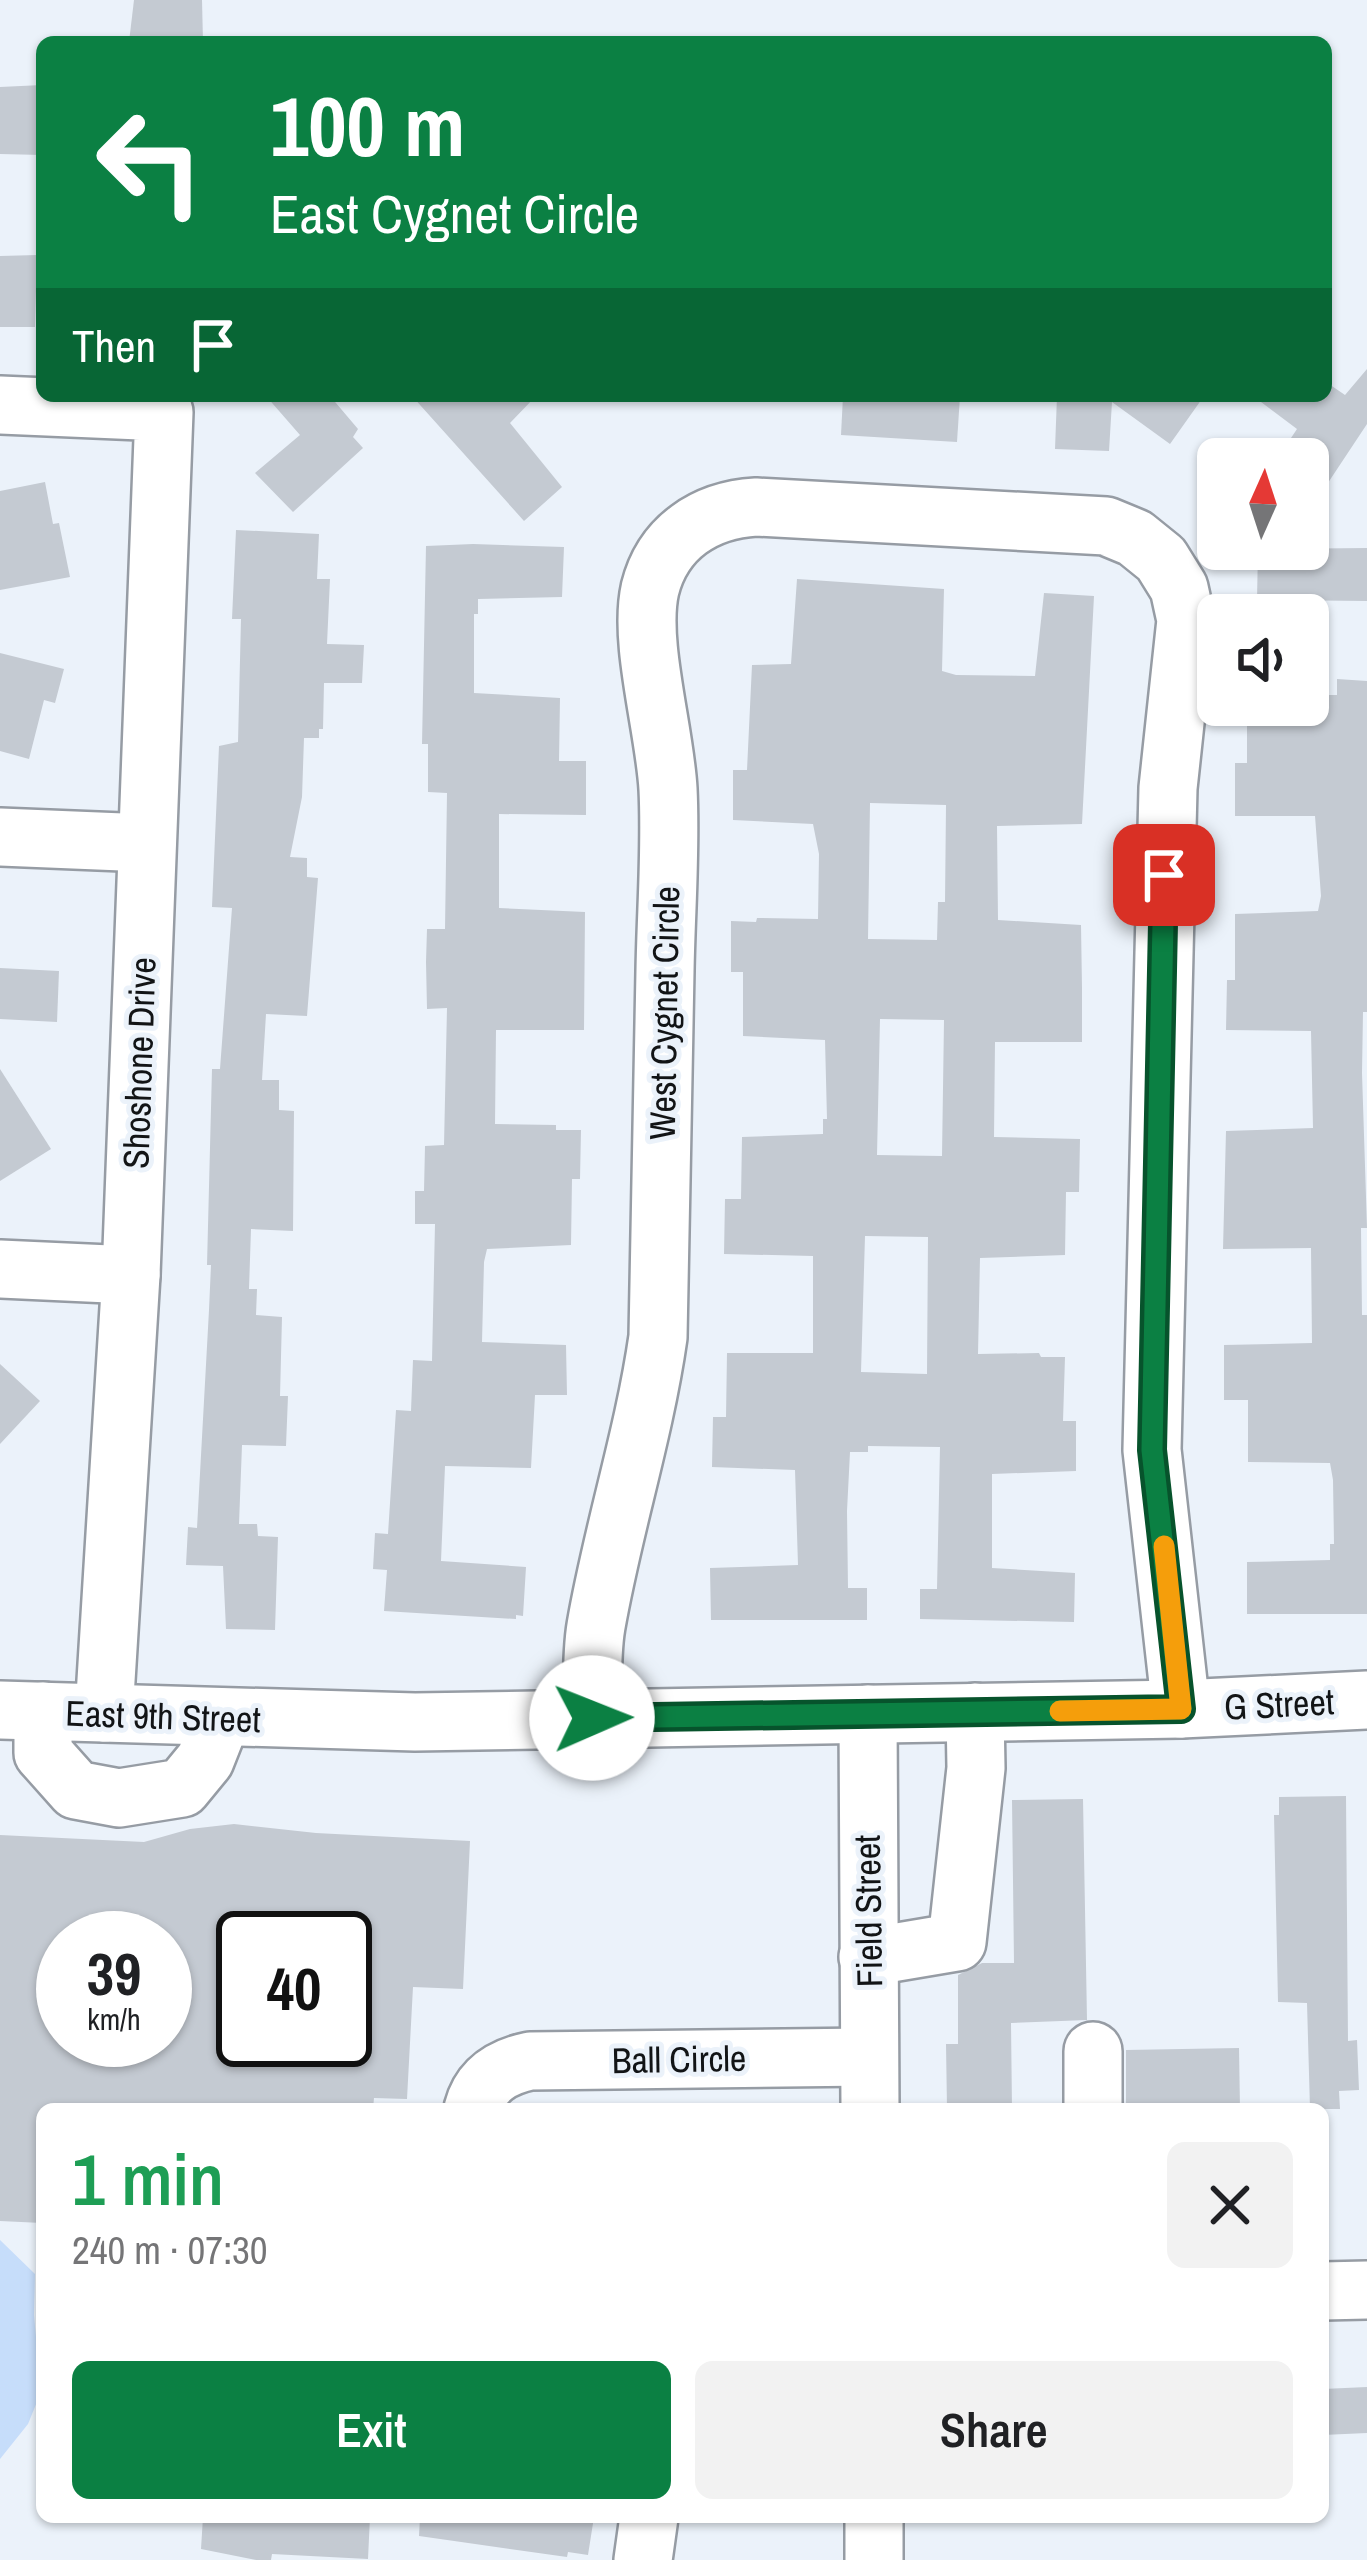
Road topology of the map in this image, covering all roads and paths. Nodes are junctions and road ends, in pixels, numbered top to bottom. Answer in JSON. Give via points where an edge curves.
{"nodes":[{"id":1,"x":0,"y":405,"type":"edge"},
{"id":2,"x":0,"y":837,"type":"edge"},
{"id":3,"x":147,"y":843,"type":"junction"},
{"id":4,"x":0,"y":1269,"type":"edge"},
{"id":5,"x":131,"y":1275,"type":"junction"},
{"id":6,"x":1367,"y":1700,"type":"edge"},
{"id":7,"x":1181,"y":1709,"type":"junction"},
{"id":8,"x":21,"y":1711,"type":"edge"},
{"id":9,"x":975,"y":1712,"type":"junction"},
{"id":10,"x":104,"y":1713,"type":"junction"},
{"id":11,"x":868,"y":1714,"type":"junction"},
{"id":12,"x":222,"y":1718,"type":"junction"},
{"id":13,"x":592,"y":1718,"type":"junction"},
{"id":14,"x":326,"y":1721,"type":"joint"},
{"id":15,"x":868,"y":1957,"type":"junction"},
{"id":16,"x":1093,"y":2051,"type":"dead end"},
{"id":17,"x":870,"y":2083,"type":"edge"},
{"id":18,"x":483,"y":2093,"type":"edge"},
{"id":19,"x":1093,"y":2103,"type":"edge"},
{"id":20,"x":1367,"y":2290,"type":"edge"},
{"id":21,"x":1329,"y":2291,"type":"edge"},
{"id":22,"x":648,"y":2523,"type":"edge"},
{"id":23,"x":874,"y":2523,"type":"edge"},
{"id":24,"x":643,"y":2560,"type":"edge"},
{"id":25,"x":874,"y":2560,"type":"edge"}],
"edges":[{"from":1,"to":3,"type":"street","name":"Shoshone Drive","via":[[164,412]]},
{"from":2,"to":3,"type":"street"},
{"from":3,"to":5,"type":"street","name":"Shoshone Drive"},
{"from":4,"to":5,"type":"street"},
{"from":5,"to":10,"type":"street","name":"Shoshone Drive"},
{"from":6,"to":7,"type":"street","name":"G Street"},
{"from":7,"to":9,"type":"street","name":"G Street"},
{"from":7,"to":13,"type":"street","name":"West Cygnet Circle","via":[[1152,1450],[1162,919],[1186,620],[1179,588],[1161,559],[1106,526],[733,508],[677,538],[649,593],[668,790],[658,1336],[595,1631]]},
{"from":8,"to":10,"type":"street","name":"East 9th Street"},
{"from":8,"to":12,"type":"street","via":[[43,1754],[76,1790],[119,1798],[182,1788],[205,1760]]},
{"from":9,"to":11,"type":"street","name":"G Street"},
{"from":9,"to":15,"type":"street","via":[[957,1942]]},
{"from":10,"to":12,"type":"street","name":"East 9th Street"},
{"from":11,"to":13,"type":"street","name":"G Street"},
{"from":11,"to":15,"type":"street","name":"Field Street"},
{"from":12,"to":14,"type":"street","name":"East 9th Street"},
{"from":13,"to":14,"type":"street","name":"G Street"},
{"from":15,"to":17,"type":"street","name":"Field Street"},
{"from":16,"to":19,"type":"street"},
{"from":17,"to":18,"type":"street","name":"Ball Circle","via":[[530,2061],[505,2066]]},
{"from":20,"to":21,"type":"street"},
{"from":22,"to":24,"type":"street"},
{"from":23,"to":25,"type":"street"}]}
